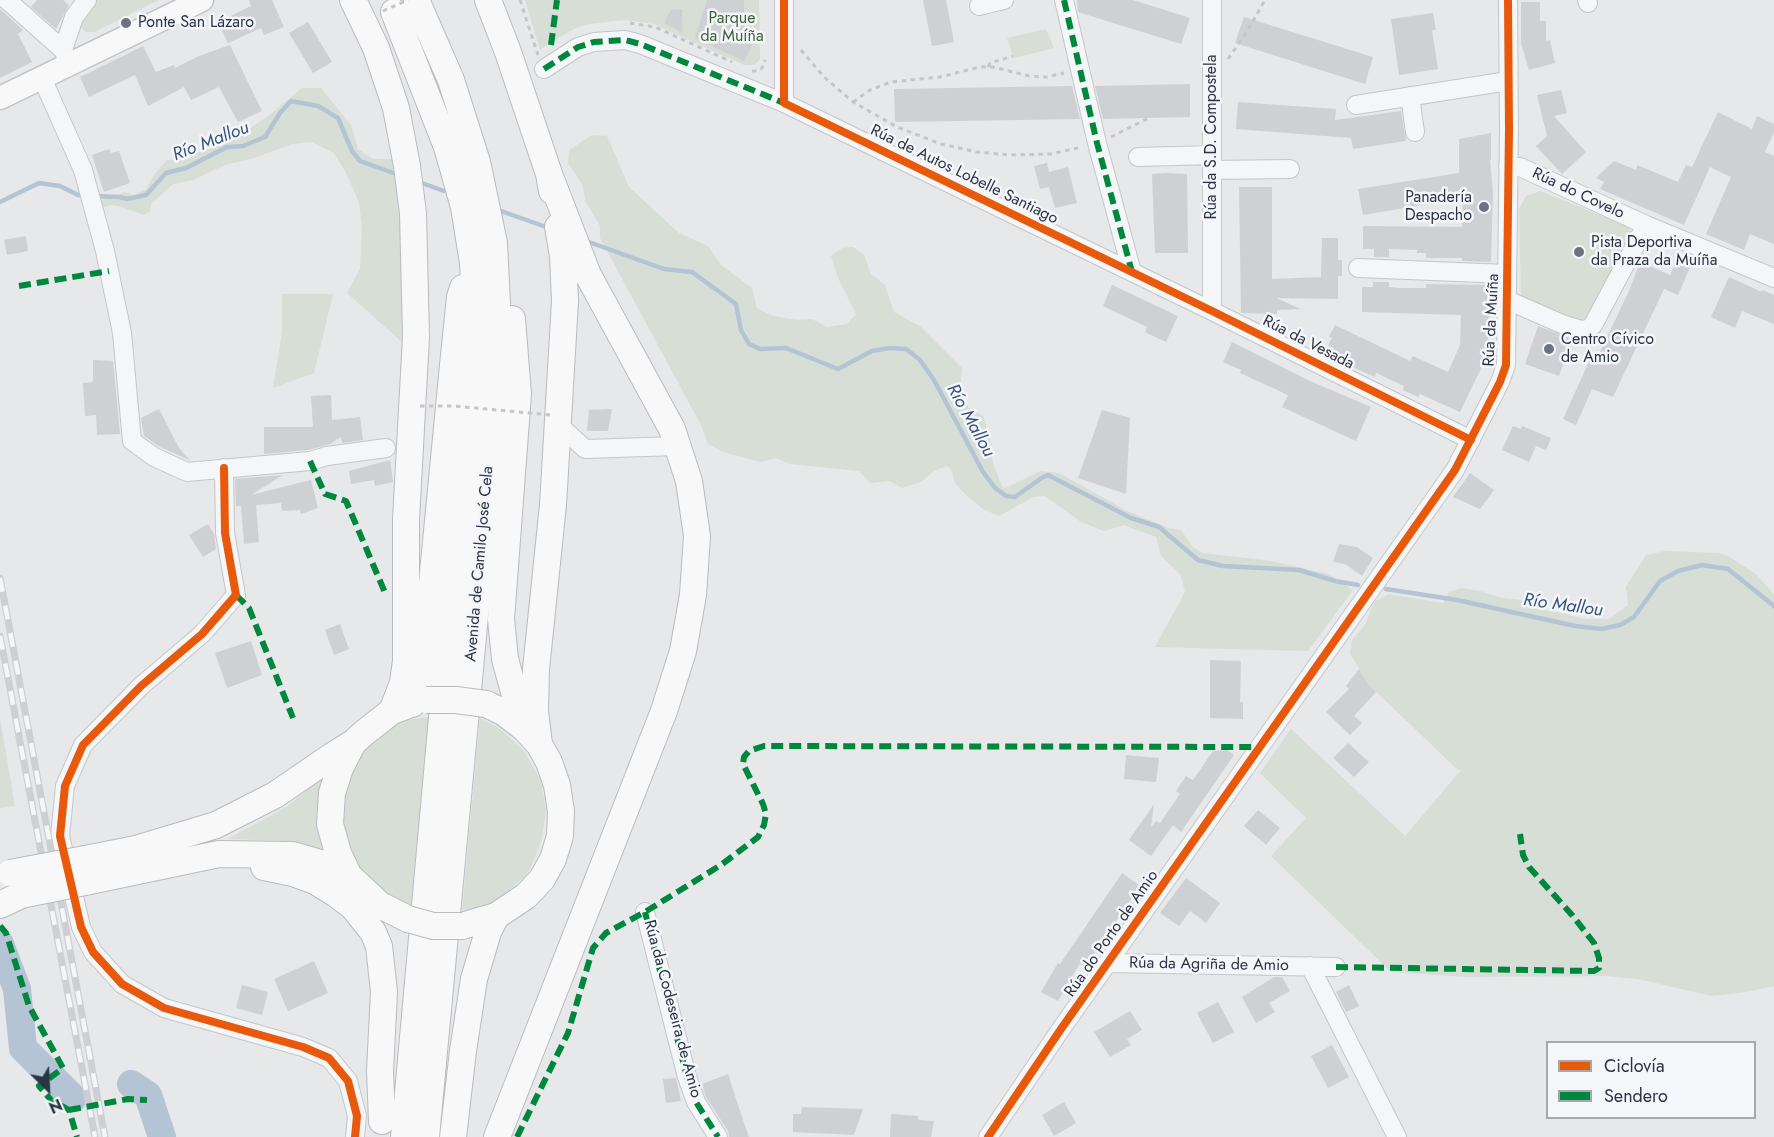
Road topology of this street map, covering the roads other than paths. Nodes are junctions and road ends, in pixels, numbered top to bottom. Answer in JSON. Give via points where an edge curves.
{"nodes":[{"id":1,"x":7,"y":0,"type":"edge"},
{"id":2,"x":87,"y":0,"type":"edge"},
{"id":3,"x":202,"y":0,"type":"edge"},
{"id":4,"x":353,"y":0,"type":"edge"},
{"id":5,"x":488,"y":0,"type":"edge"},
{"id":6,"x":499,"y":0,"type":"edge"},
{"id":7,"x":784,"y":0,"type":"edge"},
{"id":8,"x":1005,"y":0,"type":"edge"},
{"id":9,"x":1064,"y":0,"type":"edge"},
{"id":10,"x":1212,"y":0,"type":"edge"},
{"id":11,"x":1508,"y":0,"type":"edge"},
{"id":12,"x":400,"y":6,"type":"edge"},
{"id":13,"x":979,"y":6,"type":"dead end"},
{"id":14,"x":508,"y":52,"type":"junction"},
{"id":15,"x":66,"y":57,"type":"junction"},
{"id":16,"x":544,"y":69,"type":"dead end"},
{"id":17,"x":42,"y":78,"type":"junction"},
{"id":18,"x":1508,"y":81,"type":"junction"},
{"id":19,"x":1410,"y":96,"type":"junction"},
{"id":20,"x":0,"y":98,"type":"edge"},
{"id":21,"x":784,"y":103,"type":"junction"},
{"id":22,"x":1356,"y":105,"type":"dead end"},
{"id":23,"x":1415,"y":132,"type":"dead end"},
{"id":24,"x":1138,"y":157,"type":"dead end"},
{"id":25,"x":1212,"y":162,"type":"junction"},
{"id":26,"x":1508,"y":167,"type":"junction"},
{"id":27,"x":1290,"y":169,"type":"dead end"},
{"id":28,"x":549,"y":174,"type":"junction"},
{"id":29,"x":1646,"y":225,"type":"junction"},
{"id":30,"x":473,"y":263,"type":"junction"},
{"id":31,"x":1358,"y":268,"type":"dead end"},
{"id":32,"x":1132,"y":272,"type":"junction"},
{"id":33,"x":1212,"y":274,"type":"junction"},
{"id":34,"x":1507,"y":274,"type":"junction"},
{"id":35,"x":1774,"y":278,"type":"edge"},
{"id":36,"x":498,"y":294,"type":"junction"},
{"id":37,"x":1184,"y":297,"type":"junction"},
{"id":38,"x":1507,"y":300,"type":"junction"},
{"id":39,"x":1212,"y":311,"type":"junction"},
{"id":40,"x":555,"y":420,"type":"junction"},
{"id":41,"x":1471,"y":440,"type":"junction"},
{"id":42,"x":678,"y":446,"type":"junction"},
{"id":43,"x":386,"y":448,"type":"dead end"},
{"id":44,"x":224,"y":468,"type":"junction"},
{"id":45,"x":410,"y":705,"type":"junction"},
{"id":46,"x":532,"y":736,"type":"junction"},
{"id":47,"x":353,"y":743,"type":"junction"},
{"id":48,"x":1259,"y":747,"type":"joint"},
{"id":49,"x":251,"y":853,"type":"junction"},
{"id":50,"x":85,"y":871,"type":"junction"},
{"id":51,"x":349,"y":876,"type":"junction"},
{"id":52,"x":5,"y":886,"type":"edge"},
{"id":53,"x":380,"y":905,"type":"junction"},
{"id":54,"x":645,"y":912,"type":"dead end"},
{"id":55,"x":495,"y":916,"type":"junction"},
{"id":56,"x":1108,"y":963,"type":"junction"},
{"id":57,"x":1310,"y":966,"type":"junction"},
{"id":58,"x":1336,"y":967,"type":"dead end"},
{"id":59,"x":381,"y":1129,"type":"edge"},
{"id":60,"x":355,"y":1137,"type":"edge"},
{"id":61,"x":404,"y":1137,"type":"edge"},
{"id":62,"x":426,"y":1137,"type":"edge"},
{"id":63,"x":453,"y":1137,"type":"edge"},
{"id":64,"x":497,"y":1137,"type":"edge"},
{"id":65,"x":718,"y":1137,"type":"edge"},
{"id":66,"x":988,"y":1137,"type":"edge"},
{"id":67,"x":1397,"y":1137,"type":"edge"}],
"edges":[{"from":1,"to":15,"type":"street"},
{"from":2,"to":15,"type":"street","via":[[74,17]]},
{"from":3,"to":15,"type":"main road"},
{"from":4,"to":45,"type":"highway","via":[[376,48],[396,108],[413,213],[417,309],[406,519],[403,683]]},
{"from":5,"to":14,"type":"highway"},
{"from":6,"to":14,"type":"highway"},
{"from":7,"to":21,"type":"street"},
{"from":8,"to":13,"type":"street"},
{"from":9,"to":32,"type":"street"},
{"from":10,"to":25,"type":"street","name":"Rúa da S.D. Compostela"},
{"from":11,"to":18,"type":"street","name":"Rúa da Muíña"},
{"from":12,"to":30,"type":"highway","name":"Avenida de Camilo José Cela","via":[[447,147],[464,207]]},
{"from":12,"to":36,"type":"highway","name":"Avenida de Camilo José Cela","via":[[451,80],[477,162],[494,243]]},
{"from":14,"to":28,"type":"highway"},
{"from":15,"to":17,"type":"main road"},
{"from":16,"to":21,"type":"street","name":"Rúa de Autos Lobelle Santiago","via":[[578,46],[625,40]]},
{"from":17,"to":20,"type":"main road"},
{"from":17,"to":44,"type":"street","via":[[83,170],[105,251],[122,333],[132,441],[154,457],[187,472]]},
{"from":18,"to":19,"type":"street"},
{"from":18,"to":26,"type":"street","name":"Rúa da Muíña"},
{"from":19,"to":22,"type":"street"},
{"from":19,"to":23,"type":"street"},
{"from":21,"to":32,"type":"street","name":"Rúa de Autos Lobelle Santiago"},
{"from":24,"to":25,"type":"street"},
{"from":25,"to":27,"type":"street"},
{"from":25,"to":33,"type":"street","name":"Rúa da S.D. Compostela"},
{"from":26,"to":29,"type":"street","name":"Rúa do Covelo","via":[[1520,167]]},
{"from":26,"to":34,"type":"street","name":"Rúa da Muíña"},
{"from":28,"to":40,"type":"highway","via":[[563,256],[565,302]]},
{"from":28,"to":42,"type":"highway","via":[[588,275]]},
{"from":29,"to":35,"type":"street","name":"Rúa do Covelo"},
{"from":29,"to":38,"type":"street","name":"Rúa do Covelo","via":[[1588,329],[1562,324]]},
{"from":30,"to":45,"type":"highway","via":[[460,297],[424,666]]},
{"from":30,"to":61,"type":"highway","name":"Avenida de Camilo José Cela","via":[[471,398]]},
{"from":31,"to":34,"type":"street"},
{"from":32,"to":37,"type":"street","name":"Rúa da Vesada"},
{"from":33,"to":37,"type":"street"},
{"from":33,"to":39,"type":"street","name":"Rúa da S.D. Compostela"},
{"from":34,"to":38,"type":"street","name":"Rúa da Muíña"},
{"from":36,"to":46,"type":"highway","via":[[512,315],[518,394],[501,639],[504,659]]},
{"from":36,"to":62,"type":"highway","name":"Avenida de Camilo José Cela","via":[[496,392]]},
{"from":37,"to":39,"type":"street","name":"Rúa da Vesada"},
{"from":38,"to":41,"type":"street","name":"Rúa da Muíña","via":[[1506,365]]},
{"from":39,"to":41,"type":"street","name":"Rúa da Vesada"},
{"from":40,"to":42,"type":"street","via":[[585,449]]},
{"from":40,"to":46,"type":"highway","via":[[553,505]]},
{"from":41,"to":48,"type":"street","name":"Rúa da Muíña","via":[[1455,470]]},
{"from":42,"to":64,"type":"highway","via":[[689,480],[697,536],[693,595],[682,651],[664,711]]},
{"from":43,"to":44,"type":"street","via":[[310,461]]},
{"from":44,"to":60,"type":"street","via":[[225,533],[236,595],[202,634],[141,686],[83,745],[65,786],[60,836],[81,927],[93,952],[122,984],[164,1008],[329,1058],[348,1081],[357,1116]]},
{"from":45,"to":46,"type":"highway","bridge":true,"via":[[456,700],[486,704],[503,712]]},
{"from":45,"to":47,"type":"highway"},
{"from":46,"to":55,"type":"highway","via":[[549,762],[557,785],[560,836],[542,879],[526,896]]},
{"from":47,"to":50,"type":"highway","via":[[275,795],[216,825],[136,849]]},
{"from":47,"to":51,"type":"highway","via":[[332,793],[330,824]]},
{"from":48,"to":56,"type":"street","name":"Rúa do Porto de Amio"},
{"from":49,"to":50,"type":"highway"},
{"from":49,"to":51,"type":"highway","via":[[293,855]]},
{"from":49,"to":59,"type":"highway","via":[[263,867],[315,881],[336,894],[353,907],[373,932],[379,946],[384,992]]},
{"from":50,"to":52,"type":"highway","bridge":true},
{"from":51,"to":53,"type":"highway"},
{"from":53,"to":55,"type":"highway","bridge":true,"via":[[433,926],[462,926]]},
{"from":53,"to":59,"type":"highway","via":[[392,933],[397,971]]},
{"from":54,"to":65,"type":"street","name":"Rúa da Codeseira de Amio","via":[[687,1077],[696,1102]]},
{"from":55,"to":63,"type":"highway","via":[[474,979]]},
{"from":56,"to":57,"type":"street","name":"Rúa da Agriña de Amio"},
{"from":56,"to":66,"type":"street","name":"Rúa do Porto de Amio"},
{"from":57,"to":58,"type":"street","name":"Rúa da Agriña de Amio"},
{"from":57,"to":67,"type":"street","name":"Rúa da Agriña de Amio"}]}
